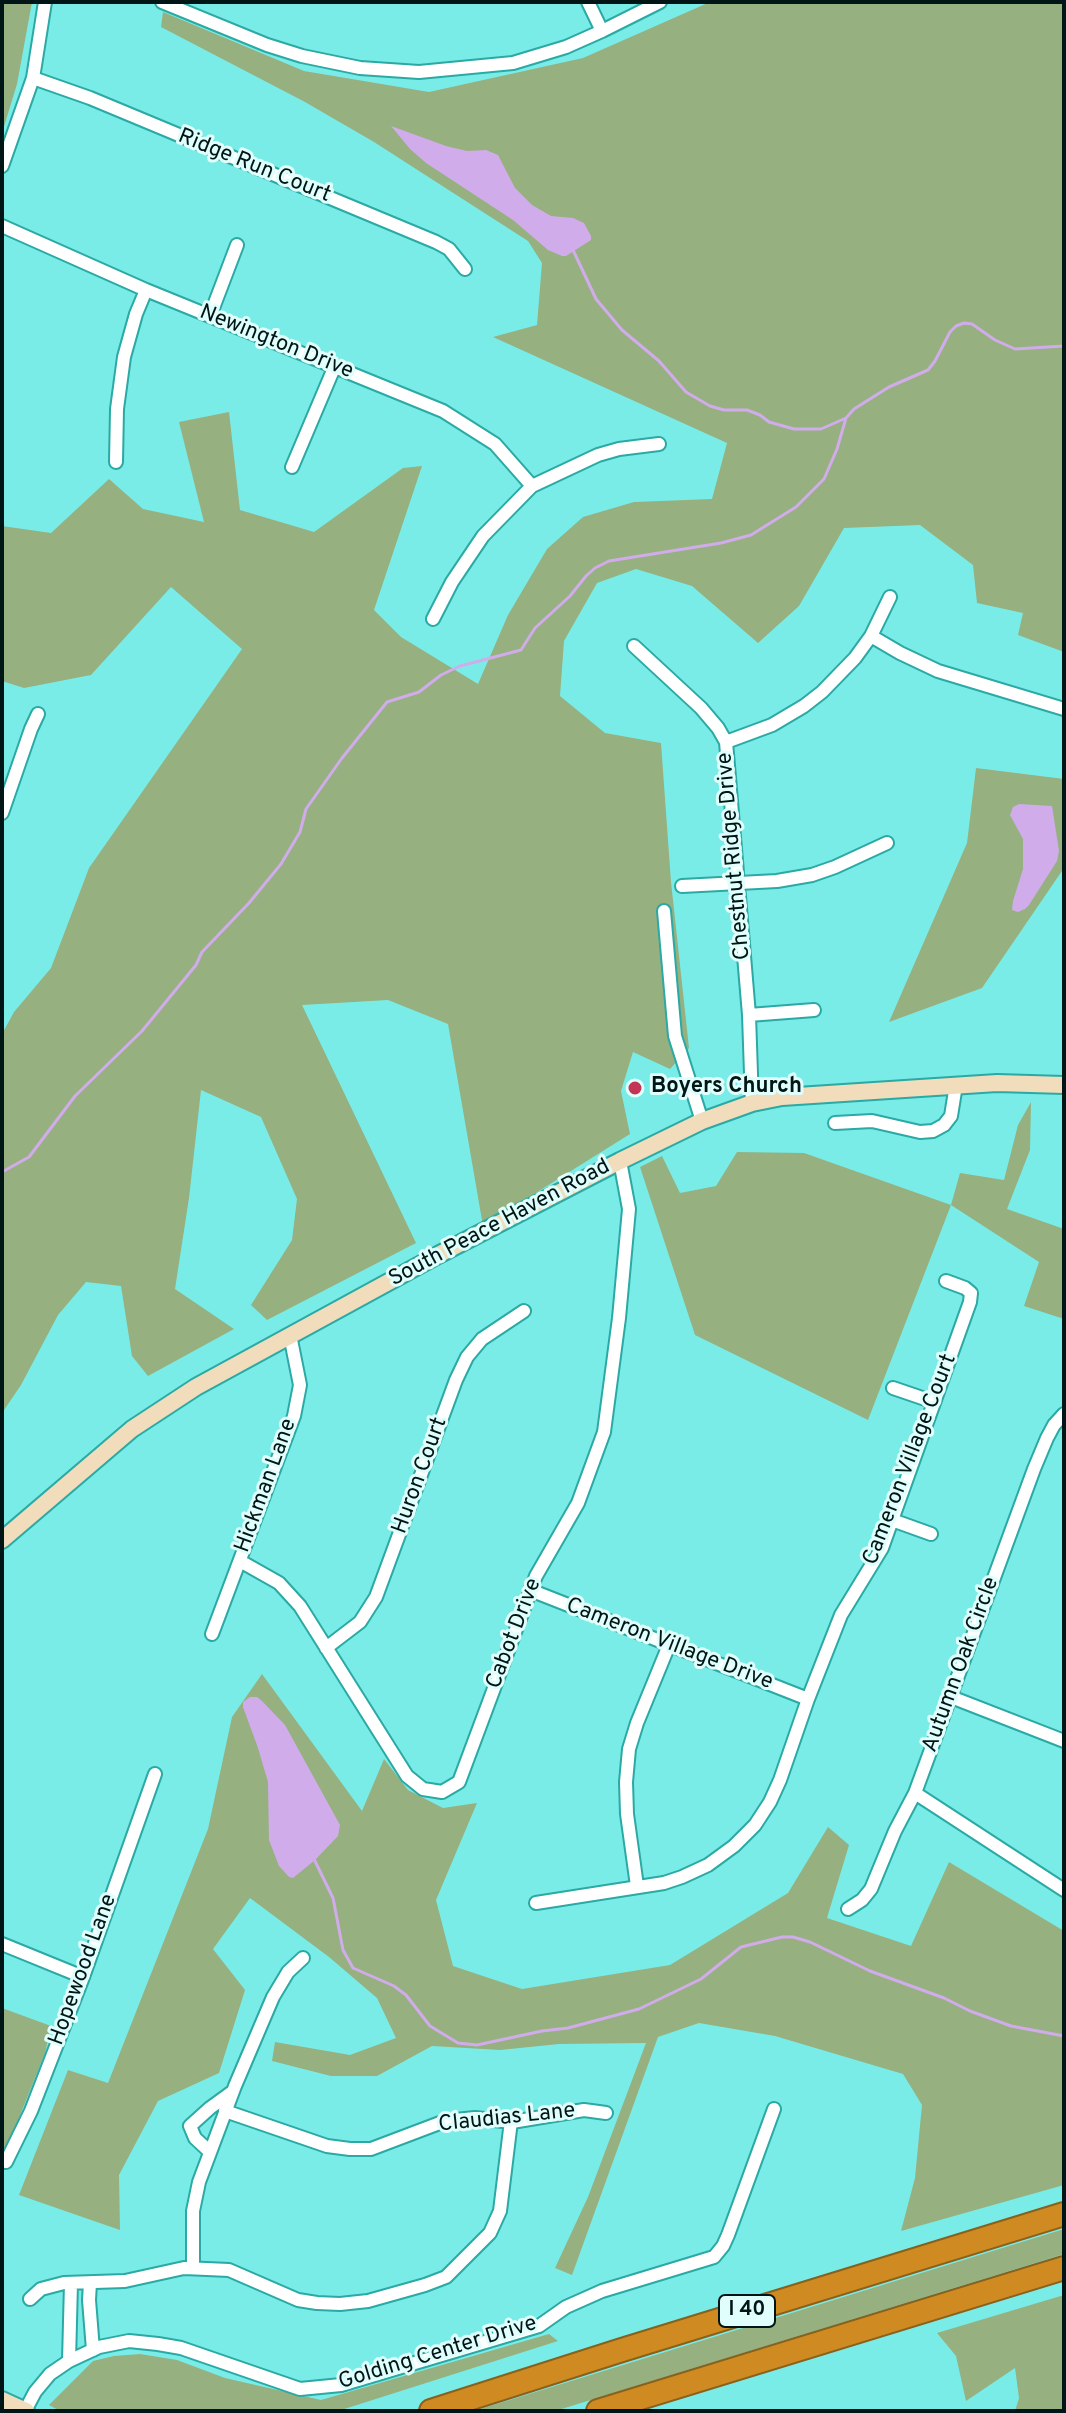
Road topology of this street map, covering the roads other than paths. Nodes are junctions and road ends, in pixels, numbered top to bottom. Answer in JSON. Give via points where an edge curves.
{"nodes":[{"id":1,"x":45,"y":2,"type":"edge"},
{"id":2,"x":162,"y":2,"type":"edge"},
{"id":3,"x":588,"y":2,"type":"edge"},
{"id":4,"x":660,"y":2,"type":"edge"},
{"id":5,"x":602,"y":31,"type":"junction"},
{"id":6,"x":33,"y":78,"type":"junction"},
{"id":7,"x":2,"y":166,"type":"edge"},
{"id":8,"x":2,"y":226,"type":"edge"},
{"id":9,"x":237,"y":245,"type":"dead end"},
{"id":10,"x":465,"y":269,"type":"dead end"},
{"id":11,"x":146,"y":290,"type":"junction"},
{"id":12,"x":210,"y":316,"type":"junction"},
{"id":13,"x":334,"y":368,"type":"junction"},
{"id":14,"x":659,"y":444,"type":"dead end"},
{"id":15,"x":116,"y":462,"type":"dead end"},
{"id":16,"x":292,"y":467,"type":"dead end"},
{"id":17,"x":532,"y":486,"type":"junction"},
{"id":18,"x":890,"y":597,"type":"dead end"},
{"id":19,"x":433,"y":619,"type":"dead end"},
{"id":20,"x":871,"y":636,"type":"junction"},
{"id":21,"x":634,"y":646,"type":"dead end"},
{"id":22,"x":1064,"y":709,"type":"edge"},
{"id":23,"x":38,"y":714,"type":"dead end"},
{"id":24,"x":726,"y":742,"type":"junction"},
{"id":25,"x":2,"y":813,"type":"edge"},
{"id":26,"x":887,"y":843,"type":"dead end"},
{"id":27,"x":738,"y":884,"type":"junction"},
{"id":28,"x":682,"y":886,"type":"dead end"},
{"id":29,"x":664,"y":911,"type":"dead end"},
{"id":30,"x":814,"y":1010,"type":"dead end"},
{"id":31,"x":749,"y":1015,"type":"junction"},
{"id":32,"x":956,"y":1085,"type":"junction"},
{"id":33,"x":1064,"y":1085,"type":"edge"},
{"id":34,"x":752,"y":1103,"type":"junction"},
{"id":35,"x":702,"y":1121,"type":"junction"},
{"id":36,"x":835,"y":1123,"type":"dead end"},
{"id":37,"x":620,"y":1161,"type":"junction"},
{"id":38,"x":946,"y":1281,"type":"dead end"},
{"id":39,"x":524,"y":1311,"type":"dead end"},
{"id":40,"x":290,"y":1335,"type":"junction"},
{"id":41,"x":893,"y":1388,"type":"dead end"},
{"id":42,"x":934,"y":1402,"type":"junction"},
{"id":43,"x":1064,"y":1414,"type":"edge"},
{"id":44,"x":892,"y":1520,"type":"junction"},
{"id":45,"x":931,"y":1534,"type":"dead end"},
{"id":46,"x":2,"y":1540,"type":"edge"},
{"id":47,"x":240,"y":1561,"type":"junction"},
{"id":48,"x":530,"y":1590,"type":"junction"},
{"id":49,"x":212,"y":1634,"type":"dead end"},
{"id":50,"x":669,"y":1645,"type":"junction"},
{"id":51,"x":326,"y":1648,"type":"junction"},
{"id":52,"x":951,"y":1697,"type":"junction"},
{"id":53,"x":808,"y":1699,"type":"junction"},
{"id":54,"x":1064,"y":1741,"type":"edge"},
{"id":55,"x":155,"y":1774,"type":"dead end"},
{"id":56,"x":915,"y":1793,"type":"junction"},
{"id":57,"x":637,"y":1886,"type":"junction"},
{"id":58,"x":1064,"y":1890,"type":"edge"},
{"id":59,"x":536,"y":1903,"type":"dead end"},
{"id":60,"x":848,"y":1909,"type":"dead end"},
{"id":61,"x":2,"y":1944,"type":"edge"},
{"id":62,"x":303,"y":1958,"type":"dead end"},
{"id":63,"x":83,"y":1977,"type":"junction"},
{"id":64,"x":232,"y":2092,"type":"junction"},
{"id":65,"x":774,"y":2109,"type":"dead end"},
{"id":66,"x":225,"y":2111,"type":"junction"},
{"id":67,"x":606,"y":2113,"type":"dead end"},
{"id":68,"x":511,"y":2121,"type":"junction"},
{"id":69,"x":210,"y":2152,"type":"junction"},
{"id":70,"x":6,"y":2162,"type":"dead end"},
{"id":71,"x":1064,"y":2214,"type":"edge"},
{"id":72,"x":193,"y":2268,"type":"junction"},
{"id":73,"x":1064,"y":2268,"type":"edge"},
{"id":74,"x":71,"y":2283,"type":"junction"},
{"id":75,"x":90,"y":2283,"type":"junction"},
{"id":76,"x":30,"y":2299,"type":"dead end"},
{"id":77,"x":93,"y":2350,"type":"junction"},
{"id":78,"x":69,"y":2361,"type":"junction"},
{"id":79,"x":2,"y":2400,"type":"edge"},
{"id":80,"x":25,"y":2411,"type":"edge"},
{"id":81,"x":431,"y":2411,"type":"edge"},
{"id":82,"x":598,"y":2411,"type":"edge"}],
"edges":[{"from":1,"to":6,"type":"street"},
{"from":2,"to":5,"type":"street","via":[[302,56],[389,71],[513,63]]},
{"from":3,"to":5,"type":"street"},
{"from":4,"to":5,"type":"street"},
{"from":6,"to":7,"type":"street"},
{"from":6,"to":10,"type":"street","name":"Ridge Run Court","via":[[422,236],[449,249]]},
{"from":8,"to":11,"type":"street","name":"Newington Drive"},
{"from":9,"to":12,"type":"street"},
{"from":11,"to":12,"type":"street","name":"Newington Drive"},
{"from":11,"to":15,"type":"street","via":[[124,357]]},
{"from":12,"to":13,"type":"street","name":"Newington Drive"},
{"from":13,"to":16,"type":"street"},
{"from":13,"to":17,"type":"street","name":"Newington Drive","via":[[443,411],[472,428],[495,444]]},
{"from":14,"to":17,"type":"street","via":[[598,455]]},
{"from":17,"to":19,"type":"street","via":[[483,536]]},
{"from":18,"to":20,"type":"street"},
{"from":20,"to":22,"type":"street","via":[[938,671]]},
{"from":20,"to":24,"type":"street","via":[[838,677],[804,706]]},
{"from":21,"to":24,"type":"street","name":"Chestnut Ridge Drive","via":[[701,708]]},
{"from":23,"to":25,"type":"street"},
{"from":24,"to":27,"type":"street","name":"Chestnut Ridge Drive"},
{"from":26,"to":27,"type":"street","via":[[812,875]]},
{"from":27,"to":28,"type":"street"},
{"from":27,"to":31,"type":"street","name":"Chestnut Ridge Drive"},
{"from":29,"to":35,"type":"street","via":[[675,1036]]},
{"from":30,"to":31,"type":"street"},
{"from":31,"to":34,"type":"street","name":"Chestnut Ridge Drive"},
{"from":32,"to":33,"type":"main road","name":"South Peace Haven Road"},
{"from":32,"to":34,"type":"main road","name":"South Peace Haven Road"},
{"from":32,"to":36,"type":"street","via":[[951,1116],[933,1131],[872,1121]]},
{"from":34,"to":35,"type":"main road","name":"South Peace Haven Road"},
{"from":35,"to":37,"type":"main road","name":"South Peace Haven Road"},
{"from":37,"to":40,"type":"main road","name":"South Peace Haven Road"},
{"from":37,"to":48,"type":"street","name":"Cabot Drive","via":[[629,1220],[604,1432],[578,1503]]},
{"from":38,"to":42,"type":"street","name":"Cameron Village Court","via":[[971,1293]]},
{"from":39,"to":51,"type":"street","name":"Huron Court","via":[[482,1339],[467,1357],[376,1597],[360,1622]]},
{"from":40,"to":46,"type":"main road","name":"South Peace Haven Road","via":[[132,1429]]},
{"from":40,"to":47,"type":"street","name":"Hickman Lane","via":[[300,1385],[294,1416]]},
{"from":41,"to":42,"type":"street"},
{"from":42,"to":44,"type":"street","name":"Cameron Village Court"},
{"from":43,"to":52,"type":"street","name":"Autumn Oak Circle","via":[[1038,1459]]},
{"from":44,"to":45,"type":"street"},
{"from":44,"to":53,"type":"street","name":"Cameron Village Court","via":[[882,1548],[841,1615]]},
{"from":47,"to":49,"type":"street","name":"Hickman Lane"},
{"from":47,"to":51,"type":"street","name":"Cabot Drive","via":[[291,1594]]},
{"from":48,"to":50,"type":"street","name":"Cameron Village Drive"},
{"from":48,"to":51,"type":"street","name":"Cabot Drive","via":[[459,1782],[442,1792],[423,1789],[407,1776]]},
{"from":50,"to":53,"type":"street","name":"Cameron Village Drive"},
{"from":50,"to":57,"type":"street","via":[[629,1749],[627,1814]]},
{"from":52,"to":54,"type":"street"},
{"from":52,"to":56,"type":"street","name":"Autumn Oak Circle"},
{"from":53,"to":57,"type":"street","name":"Cameron Village Court","via":[[780,1780],[755,1825],[708,1865],[664,1883]]},
{"from":55,"to":63,"type":"street","name":"Hopewood Lane"},
{"from":56,"to":58,"type":"street"},
{"from":56,"to":60,"type":"street","name":"Autumn Oak Circle","via":[[871,1889]]},
{"from":57,"to":59,"type":"street","name":"Cameron Village Court"},
{"from":61,"to":63,"type":"street"},
{"from":62,"to":64,"type":"street","via":[[273,1997]]},
{"from":63,"to":70,"type":"street","name":"Hopewood Lane"},
{"from":64,"to":66,"type":"street"},
{"from":64,"to":69,"type":"street","via":[[190,2126]]},
{"from":65,"to":77,"type":"street","name":"Golding Center Drive","via":[[728,2235],[714,2257],[602,2291],[539,2326],[316,2389],[269,2380],[181,2348],[129,2341]]},
{"from":66,"to":68,"type":"street","name":"Claudias Lane","via":[[350,2149],[371,2149],[445,2121]]},
{"from":66,"to":69,"type":"street"},
{"from":67,"to":68,"type":"street","name":"Claudias Lane","via":[[584,2110]]},
{"from":68,"to":72,"type":"street","via":[[500,2211],[490,2233],[446,2277],[368,2301],[340,2304],[298,2300],[229,2270]]},
{"from":69,"to":72,"type":"street","via":[[193,2211]]},
{"from":71,"to":81,"type":"highway","number":"I 40"},
{"from":72,"to":75,"type":"street"},
{"from":73,"to":82,"type":"highway","number":"I 40"},
{"from":74,"to":75,"type":"street"},
{"from":74,"to":76,"type":"street","via":[[41,2289]]},
{"from":74,"to":78,"type":"street"},
{"from":75,"to":77,"type":"street"},
{"from":77,"to":78,"type":"street","name":"Golding Center Drive"},
{"from":78,"to":80,"type":"street","name":"Golding Center Drive","via":[[42,2382]]},
{"from":79,"to":80,"type":"main road"}]}
